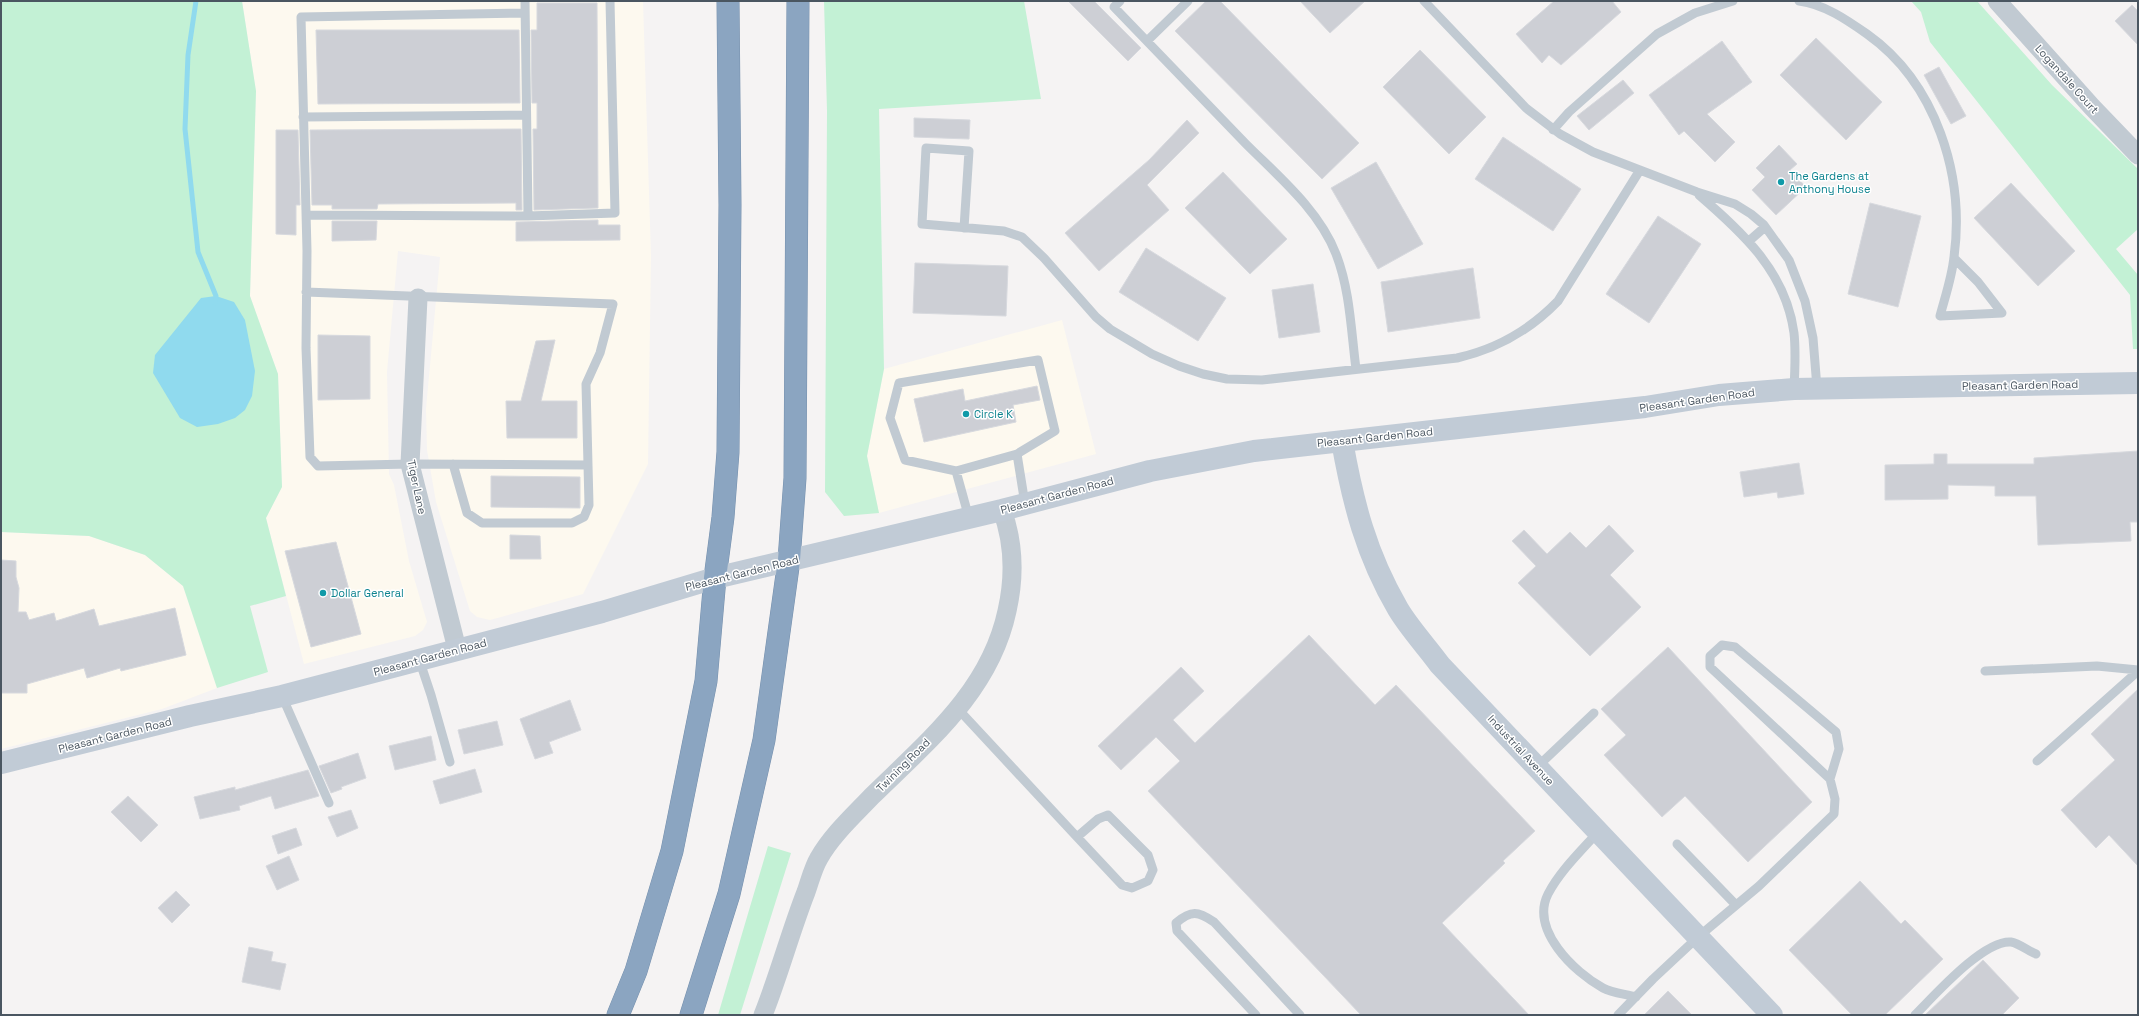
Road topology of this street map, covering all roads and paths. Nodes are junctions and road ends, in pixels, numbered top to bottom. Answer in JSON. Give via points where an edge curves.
{"nodes":[{"id":1,"x":525,"y":1,"type":"edge"},
{"id":2,"x":610,"y":1,"type":"edge"},
{"id":3,"x":728,"y":1,"type":"edge"},
{"id":4,"x":798,"y":1,"type":"edge"},
{"id":5,"x":1120,"y":1,"type":"edge"},
{"id":6,"x":1188,"y":1,"type":"edge"},
{"id":7,"x":1424,"y":1,"type":"edge"},
{"id":8,"x":1733,"y":1,"type":"edge"},
{"id":9,"x":1799,"y":1,"type":"edge"},
{"id":10,"x":1997,"y":1,"type":"edge"},
{"id":11,"x":1713,"y":4,"type":"edge"},
{"id":12,"x":525,"y":13,"type":"junction"},
{"id":13,"x":1147,"y":41,"type":"junction"},
{"id":14,"x":526,"y":115,"type":"junction"},
{"id":15,"x":303,"y":117,"type":"junction"},
{"id":16,"x":1554,"y":130,"type":"junction"},
{"id":17,"x":2138,"y":156,"type":"edge"},
{"id":18,"x":1640,"y":170,"type":"junction"},
{"id":19,"x":1697,"y":192,"type":"junction"},
{"id":20,"x":306,"y":215,"type":"junction"},
{"id":21,"x":528,"y":216,"type":"junction"},
{"id":22,"x":1765,"y":227,"type":"junction"},
{"id":23,"x":964,"y":228,"type":"junction"},
{"id":24,"x":1750,"y":241,"type":"junction"},
{"id":25,"x":1954,"y":258,"type":"junction"},
{"id":26,"x":1800,"y":288,"type":"junction"},
{"id":27,"x":306,"y":292,"type":"junction"},
{"id":28,"x":1784,"y":294,"type":"junction"},
{"id":29,"x":418,"y":298,"type":"junction"},
{"id":30,"x":1356,"y":369,"type":"junction"},
{"id":31,"x":2138,"y":383,"type":"edge"},
{"id":32,"x":1817,"y":388,"type":"junction"},
{"id":33,"x":1794,"y":389,"type":"junction"},
{"id":34,"x":1342,"y":441,"type":"junction"},
{"id":35,"x":1018,"y":454,"type":"junction"},
{"id":36,"x":410,"y":464,"type":"junction"},
{"id":37,"x":453,"y":464,"type":"junction"},
{"id":38,"x":588,"y":465,"type":"junction"},
{"id":39,"x":956,"y":471,"type":"junction"},
{"id":40,"x":1025,"y":504,"type":"junction"},
{"id":41,"x":1002,"y":510,"type":"junction"},
{"id":42,"x":969,"y":518,"type":"junction"},
{"id":43,"x":789,"y":560,"type":"junction"},
{"id":44,"x":715,"y":578,"type":"junction"},
{"id":45,"x":457,"y":650,"type":"junction"},
{"id":46,"x":419,"y":660,"type":"junction"},
{"id":47,"x":1985,"y":670,"type":"dead end"},
{"id":48,"x":2138,"y":671,"type":"edge"},
{"id":49,"x":282,"y":696,"type":"junction"},
{"id":50,"x":958,"y":709,"type":"junction"},
{"id":51,"x":1594,"y":713,"type":"dead end"},
{"id":52,"x":2037,"y":761,"type":"dead end"},
{"id":53,"x":450,"y":762,"type":"dead end"},
{"id":54,"x":1,"y":763,"type":"edge"},
{"id":55,"x":1537,"y":767,"type":"junction"},
{"id":56,"x":1830,"y":779,"type":"junction"},
{"id":57,"x":329,"y":803,"type":"dead end"},
{"id":58,"x":1598,"y":832,"type":"junction"},
{"id":59,"x":1078,"y":837,"type":"junction"},
{"id":60,"x":1677,"y":844,"type":"dead end"},
{"id":61,"x":1736,"y":905,"type":"junction"},
{"id":62,"x":1698,"y":937,"type":"junction"},
{"id":63,"x":2036,"y":954,"type":"dead end"},
{"id":64,"x":1636,"y":997,"type":"junction"},
{"id":65,"x":618,"y":1015,"type":"edge"},
{"id":66,"x":691,"y":1015,"type":"edge"},
{"id":67,"x":763,"y":1015,"type":"edge"},
{"id":68,"x":1256,"y":1015,"type":"edge"},
{"id":69,"x":1300,"y":1015,"type":"edge"},
{"id":70,"x":1618,"y":1015,"type":"edge"},
{"id":71,"x":1772,"y":1015,"type":"edge"},
{"id":72,"x":1914,"y":1015,"type":"edge"}],
"edges":[{"from":1,"to":12,"type":"lane"},
{"from":2,"to":21,"type":"lane","via":[[615,213]]},
{"from":3,"to":44,"type":"highway","via":[[728,452]]},
{"from":4,"to":43,"type":"highway","via":[[795,478]]},
{"from":5,"to":13,"type":"lane","via":[[1114,7]]},
{"from":6,"to":13,"type":"lane"},
{"from":7,"to":16,"type":"lane","via":[[1526,108]]},
{"from":8,"to":11,"type":"lane"},
{"from":9,"to":25,"type":"lane","via":[[1829,10],[1874,39],[1893,56],[1915,84],[1934,115],[1951,168],[1956,206]]},
{"from":10,"to":17,"type":"street","name":"Logandale Court"},
{"from":11,"to":16,"type":"lane","via":[[1657,34],[1569,112]]},
{"from":12,"to":14,"type":"lane"},
{"from":12,"to":15,"type":"lane","via":[[301,17]]},
{"from":13,"to":30,"type":"lane","via":[[1306,206],[1323,230],[1335,252],[1348,300]]},
{"from":14,"to":15,"type":"lane"},
{"from":14,"to":21,"type":"lane"},
{"from":15,"to":20,"type":"lane"},
{"from":16,"to":18,"type":"lane","via":[[1577,145]]},
{"from":18,"to":19,"type":"lane"},
{"from":18,"to":30,"type":"lane","via":[[1569,286],[1529,327],[1496,346],[1457,358]]},
{"from":19,"to":22,"type":"lane","via":[[1735,204],[1752,214]]},
{"from":19,"to":24,"type":"lane"},
{"from":20,"to":21,"type":"lane"},
{"from":20,"to":27,"type":"lane"},
{"from":22,"to":24,"type":"lane"},
{"from":22,"to":26,"type":"lane","via":[[1789,260]]},
{"from":23,"to":23,"type":"lane","via":[[922,224],[926,148],[969,151]]},
{"from":23,"to":30,"type":"lane","via":[[1004,231],[1022,237],[1096,317],[1152,354],[1179,366],[1227,379],[1262,380]]},
{"from":24,"to":28,"type":"lane"},
{"from":25,"to":25,"type":"lane","via":[[1940,316],[2002,314],[1978,282]]},
{"from":26,"to":28,"type":"lane"},
{"from":26,"to":32,"type":"lane","via":[[1813,338]]},
{"from":27,"to":29,"type":"lane"},
{"from":27,"to":36,"type":"lane","via":[[310,457],[318,466]]},
{"from":28,"to":33,"type":"lane","via":[[1794,334]]},
{"from":29,"to":36,"type":"street","name":"Tiger Lane"},
{"from":29,"to":38,"type":"lane","via":[[613,304],[600,353],[586,384]]},
{"from":31,"to":32,"type":"main road","name":"Pleasant Garden Road"},
{"from":32,"to":33,"type":"main road","name":"Pleasant Garden Road"},
{"from":33,"to":34,"type":"main road","name":"Pleasant Garden Road","via":[[1719,395],[1645,407]]},
{"from":34,"to":40,"type":"main road","name":"Pleasant Garden Road","via":[[1254,451],[1150,471]]},
{"from":34,"to":55,"type":"main road","name":"Industrial Avenue","via":[[1352,497],[1371,556],[1399,610],[1440,665]]},
{"from":35,"to":39,"type":"lane"},
{"from":35,"to":39,"type":"lane","via":[[1055,431],[1038,360],[899,383],[890,418],[905,460]]},
{"from":35,"to":40,"type":"lane"},
{"from":36,"to":37,"type":"lane"},
{"from":36,"to":45,"type":"street","name":"Tiger Lane"},
{"from":37,"to":38,"type":"lane"},
{"from":37,"to":38,"type":"lane","via":[[467,513],[482,523],[572,524],[584,517],[589,505]]},
{"from":39,"to":42,"type":"lane"},
{"from":40,"to":41,"type":"main road","name":"Pleasant Garden Road"},
{"from":41,"to":42,"type":"main road","name":"Pleasant Garden Road"},
{"from":41,"to":50,"type":"street","name":"Twining Road","via":[[1012,555],[1012,590],[1002,635],[990,663]]},
{"from":42,"to":43,"type":"main road","name":"Pleasant Garden Road"},
{"from":43,"to":44,"type":"main road","name":"Pleasant Garden Road"},
{"from":43,"to":66,"type":"highway","via":[[764,740],[729,894]]},
{"from":44,"to":45,"type":"main road","name":"Pleasant Garden Road","via":[[602,612]]},
{"from":44,"to":65,"type":"highway","via":[[706,681],[672,852],[636,971]]},
{"from":45,"to":46,"type":"main road","name":"Pleasant Garden Road"},
{"from":46,"to":49,"type":"main road","name":"Pleasant Garden Road"},
{"from":46,"to":53,"type":"lane"},
{"from":47,"to":48,"type":"lane","via":[[2097,666]]},
{"from":48,"to":52,"type":"lane"},
{"from":49,"to":54,"type":"main road","name":"Pleasant Garden Road"},
{"from":49,"to":57,"type":"lane"},
{"from":50,"to":59,"type":"lane"},
{"from":50,"to":67,"type":"street","name":"Twining Road","via":[[850,818],[819,858]]},
{"from":51,"to":55,"type":"lane"},
{"from":55,"to":58,"type":"main road","name":"Industrial Avenue"},
{"from":56,"to":56,"type":"lane","via":[[1710,667],[1710,656],[1722,644],[1735,647],[1836,732],[1839,750]]},
{"from":56,"to":61,"type":"lane","via":[[1835,799],[1834,814]]},
{"from":58,"to":62,"type":"main road","name":"Industrial Avenue"},
{"from":58,"to":64,"type":"lane","via":[[1555,883],[1547,895],[1543,914],[1548,932],[1561,952],[1580,972],[1604,989]]},
{"from":59,"to":59,"type":"lane","via":[[1122,885],[1132,888],[1148,881],[1153,870],[1148,855],[1108,815],[1098,819]]},
{"from":60,"to":61,"type":"lane"},
{"from":61,"to":62,"type":"lane"},
{"from":62,"to":64,"type":"lane"},
{"from":62,"to":71,"type":"main road","name":"Industrial Avenue"},
{"from":63,"to":72,"type":"lane","via":[[2012,942],[1992,946],[1969,963]]},
{"from":64,"to":70,"type":"lane"},
{"from":68,"to":69,"type":"lane","via":[[1177,931],[1176,923],[1182,917],[1192,913],[1202,914],[1214,922]]}]}
